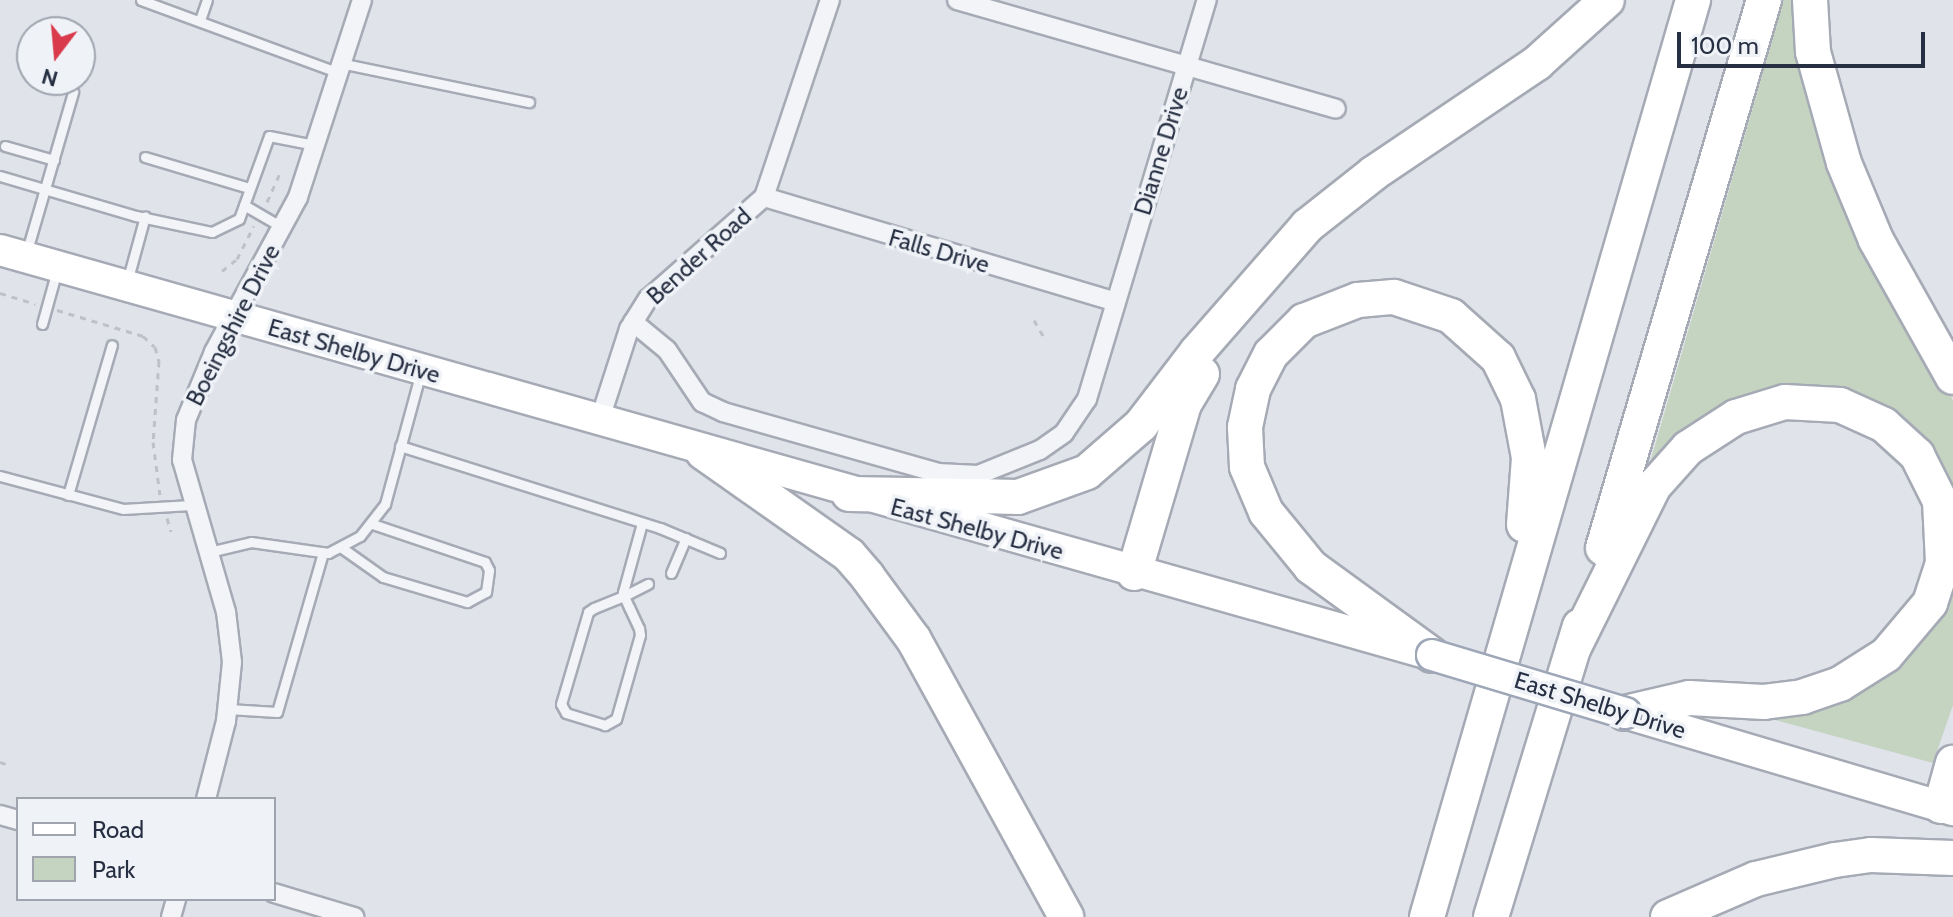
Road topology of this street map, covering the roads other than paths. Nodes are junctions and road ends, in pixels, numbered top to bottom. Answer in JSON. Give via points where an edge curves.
{"nodes":[{"id":1,"x":141,"y":0,"type":"edge"},
{"id":2,"x":207,"y":0,"type":"edge"},
{"id":3,"x":362,"y":0,"type":"edge"},
{"id":4,"x":830,"y":0,"type":"edge"},
{"id":5,"x":957,"y":0,"type":"edge"},
{"id":6,"x":1207,"y":0,"type":"edge"},
{"id":7,"x":1607,"y":0,"type":"edge"},
{"id":8,"x":1693,"y":0,"type":"edge"},
{"id":9,"x":1764,"y":0,"type":"edge"},
{"id":10,"x":1810,"y":0,"type":"edge"},
{"id":11,"x":200,"y":20,"type":"junction"},
{"id":12,"x":1187,"y":67,"type":"junction"},
{"id":13,"x":343,"y":69,"type":"junction"},
{"id":14,"x":72,"y":96,"type":"edge"},
{"id":15,"x":529,"y":102,"type":"dead end"},
{"id":16,"x":1336,"y":109,"type":"dead end"},
{"id":17,"x":5,"y":146,"type":"dead end"},
{"id":18,"x":318,"y":146,"type":"junction"},
{"id":19,"x":145,"y":157,"type":"dead end"},
{"id":20,"x":54,"y":160,"type":"junction"},
{"id":21,"x":0,"y":176,"type":"edge"},
{"id":22,"x":249,"y":188,"type":"junction"},
{"id":23,"x":45,"y":190,"type":"junction"},
{"id":24,"x":764,"y":197,"type":"junction"},
{"id":25,"x":244,"y":205,"type":"junction"},
{"id":26,"x":145,"y":216,"type":"junction"},
{"id":27,"x":282,"y":227,"type":"junction"},
{"id":28,"x":13,"y":254,"type":"edge"},
{"id":29,"x":58,"y":267,"type":"junction"},
{"id":30,"x":1265,"y":271,"type":"junction"},
{"id":31,"x":126,"y":286,"type":"junction"},
{"id":32,"x":1116,"y":302,"type":"junction"},
{"id":33,"x":234,"y":317,"type":"junction"},
{"id":34,"x":633,"y":322,"type":"junction"},
{"id":35,"x":42,"y":324,"type":"dead end"},
{"id":36,"x":112,"y":345,"type":"dead end"},
{"id":37,"x":421,"y":371,"type":"junction"},
{"id":38,"x":1953,"y":377,"type":"edge"},
{"id":39,"x":599,"y":422,"type":"junction"},
{"id":40,"x":400,"y":446,"type":"junction"},
{"id":41,"x":703,"y":452,"type":"junction"},
{"id":42,"x":0,"y":476,"type":"edge"},
{"id":43,"x":849,"y":494,"type":"junction"},
{"id":44,"x":68,"y":495,"type":"junction"},
{"id":45,"x":191,"y":505,"type":"junction"},
{"id":46,"x":642,"y":523,"type":"junction"},
{"id":47,"x":373,"y":524,"type":"junction"},
{"id":48,"x":686,"y":538,"type":"junction"},
{"id":49,"x":342,"y":548,"type":"junction"},
{"id":50,"x":207,"y":552,"type":"junction"},
{"id":51,"x":323,"y":553,"type":"junction"},
{"id":52,"x":720,"y":553,"type":"dead end"},
{"id":53,"x":671,"y":573,"type":"dead end"},
{"id":54,"x":1134,"y":573,"type":"junction"},
{"id":55,"x":648,"y":584,"type":"dead end"},
{"id":56,"x":624,"y":596,"type":"junction"},
{"id":57,"x":1515,"y":607,"type":"junction"},
{"id":58,"x":1573,"y":649,"type":"junction"},
{"id":59,"x":1432,"y":655,"type":"junction"},
{"id":60,"x":228,"y":709,"type":"junction"},
{"id":61,"x":1625,"y":713,"type":"junction"},
{"id":62,"x":1953,"y":763,"type":"edge"},
{"id":63,"x":206,"y":797,"type":"edge"},
{"id":64,"x":1947,"y":808,"type":"edge"},
{"id":65,"x":1953,"y":858,"type":"edge"},
{"id":66,"x":276,"y":894,"type":"edge"},
{"id":67,"x":354,"y":917,"type":"edge"},
{"id":68,"x":1066,"y":917,"type":"edge"},
{"id":69,"x":1427,"y":917,"type":"edge"},
{"id":70,"x":1491,"y":917,"type":"edge"},
{"id":71,"x":1668,"y":917,"type":"edge"}],
"edges":[{"from":1,"to":11,"type":"lane"},
{"from":2,"to":11,"type":"lane"},
{"from":3,"to":13,"type":"street","name":"Boeingshire Drive"},
{"from":4,"to":24,"type":"street","name":"Bender Road"},
{"from":5,"to":12,"type":"street"},
{"from":6,"to":12,"type":"street","name":"Dianne Drive"},
{"from":7,"to":30,"type":"highway","via":[[1537,63],[1354,188]]},
{"from":8,"to":57,"type":"highway"},
{"from":9,"to":58,"type":"highway"},
{"from":10,"to":38,"type":"highway","via":[[1813,52],[1839,151],[1876,240]]},
{"from":11,"to":13,"type":"lane"},
{"from":12,"to":16,"type":"street"},
{"from":12,"to":32,"type":"street","name":"Dianne Drive"},
{"from":13,"to":15,"type":"lane"},
{"from":13,"to":18,"type":"street","name":"Boeingshire Drive"},
{"from":14,"to":20,"type":"lane"},
{"from":17,"to":20,"type":"lane"},
{"from":18,"to":22,"type":"lane","via":[[271,135],[262,146]]},
{"from":18,"to":27,"type":"street","name":"Boeingshire Drive"},
{"from":19,"to":22,"type":"lane"},
{"from":20,"to":23,"type":"lane"},
{"from":21,"to":23,"type":"lane"},
{"from":22,"to":25,"type":"lane"},
{"from":23,"to":26,"type":"lane"},
{"from":23,"to":28,"type":"lane"},
{"from":24,"to":32,"type":"street","name":"Falls Drive"},
{"from":24,"to":34,"type":"street","name":"Bender Road","via":[[648,299]]},
{"from":25,"to":26,"type":"lane","via":[[238,221],[212,232]]},
{"from":25,"to":27,"type":"lane"},
{"from":26,"to":31,"type":"lane"},
{"from":27,"to":33,"type":"street","name":"Boeingshire Drive"},
{"from":28,"to":29,"type":"main road","name":"East Shelby Drive"},
{"from":29,"to":31,"type":"main road","name":"East Shelby Drive"},
{"from":29,"to":35,"type":"lane"},
{"from":30,"to":43,"type":"highway","via":[[1141,425],[1080,476],[1053,488],[1002,498]]},
{"from":30,"to":54,"type":"highway","via":[[1184,404]]},
{"from":31,"to":33,"type":"main road","name":"East Shelby Drive"},
{"from":32,"to":34,"type":"street","name":"Dianne Drive","via":[[1079,416],[1040,450],[978,475],[902,464],[723,412],[702,402],[667,350]]},
{"from":33,"to":37,"type":"main road","name":"East Shelby Drive"},
{"from":33,"to":45,"type":"street","name":"Boeingshire Drive","via":[[186,420],[182,460]]},
{"from":34,"to":39,"type":"street","name":"Bender Road"},
{"from":36,"to":44,"type":"lane"},
{"from":37,"to":39,"type":"main road","name":"East Shelby Drive"},
{"from":37,"to":40,"type":"lane"},
{"from":39,"to":41,"type":"main road","name":"East Shelby Drive"},
{"from":40,"to":46,"type":"lane"},
{"from":40,"to":47,"type":"lane","via":[[385,504]]},
{"from":41,"to":43,"type":"main road","name":"East Shelby Drive"},
{"from":41,"to":68,"type":"highway","via":[[849,555],[883,595],[914,640]]},
{"from":42,"to":44,"type":"lane"},
{"from":43,"to":54,"type":"main road","name":"East Shelby Drive"},
{"from":44,"to":45,"type":"lane","via":[[123,509]]},
{"from":45,"to":50,"type":"street","name":"Boeingshire Drive"},
{"from":46,"to":48,"type":"lane"},
{"from":46,"to":56,"type":"lane"},
{"from":47,"to":49,"type":"lane"},
{"from":47,"to":49,"type":"lane","via":[[485,562],[486,592],[467,602],[383,577]]},
{"from":48,"to":52,"type":"lane"},
{"from":48,"to":53,"type":"lane"},
{"from":49,"to":51,"type":"lane"},
{"from":50,"to":51,"type":"lane","via":[[251,542]]},
{"from":50,"to":60,"type":"street","name":"Boeingshire Drive","via":[[230,637]]},
{"from":51,"to":60,"type":"lane","via":[[277,712]]},
{"from":54,"to":59,"type":"main road","name":"East Shelby Drive"},
{"from":55,"to":56,"type":"lane"},
{"from":56,"to":56,"type":"lane","via":[[640,632],[616,719],[605,725],[566,713],[561,704],[588,612]]},
{"from":57,"to":59,"type":"highway","via":[[1529,458],[1518,399],[1498,358],[1451,316],[1394,297],[1339,304],[1304,321],[1271,354],[1253,389],[1245,427],[1251,481],[1296,552]]},
{"from":57,"to":69,"type":"highway"},
{"from":58,"to":61,"type":"highway","via":[[1654,486],[1688,448],[1736,417],[1785,402],[1840,405],[1884,425],[1917,455],[1940,501],[1943,563],[1930,603],[1886,655],[1840,684],[1803,697],[1764,702],[1689,698]]},
{"from":58,"to":70,"type":"highway"},
{"from":59,"to":61,"type":"main road","name":"East Shelby Drive","bridge":true},
{"from":60,"to":63,"type":"street","name":"Boeingshire Drive"},
{"from":61,"to":64,"type":"main road","name":"East Shelby Drive"},
{"from":62,"to":64,"type":"highway"},
{"from":65,"to":71,"type":"highway","via":[[1871,855],[1835,860],[1756,879]]},
{"from":66,"to":67,"type":"street"}]}
